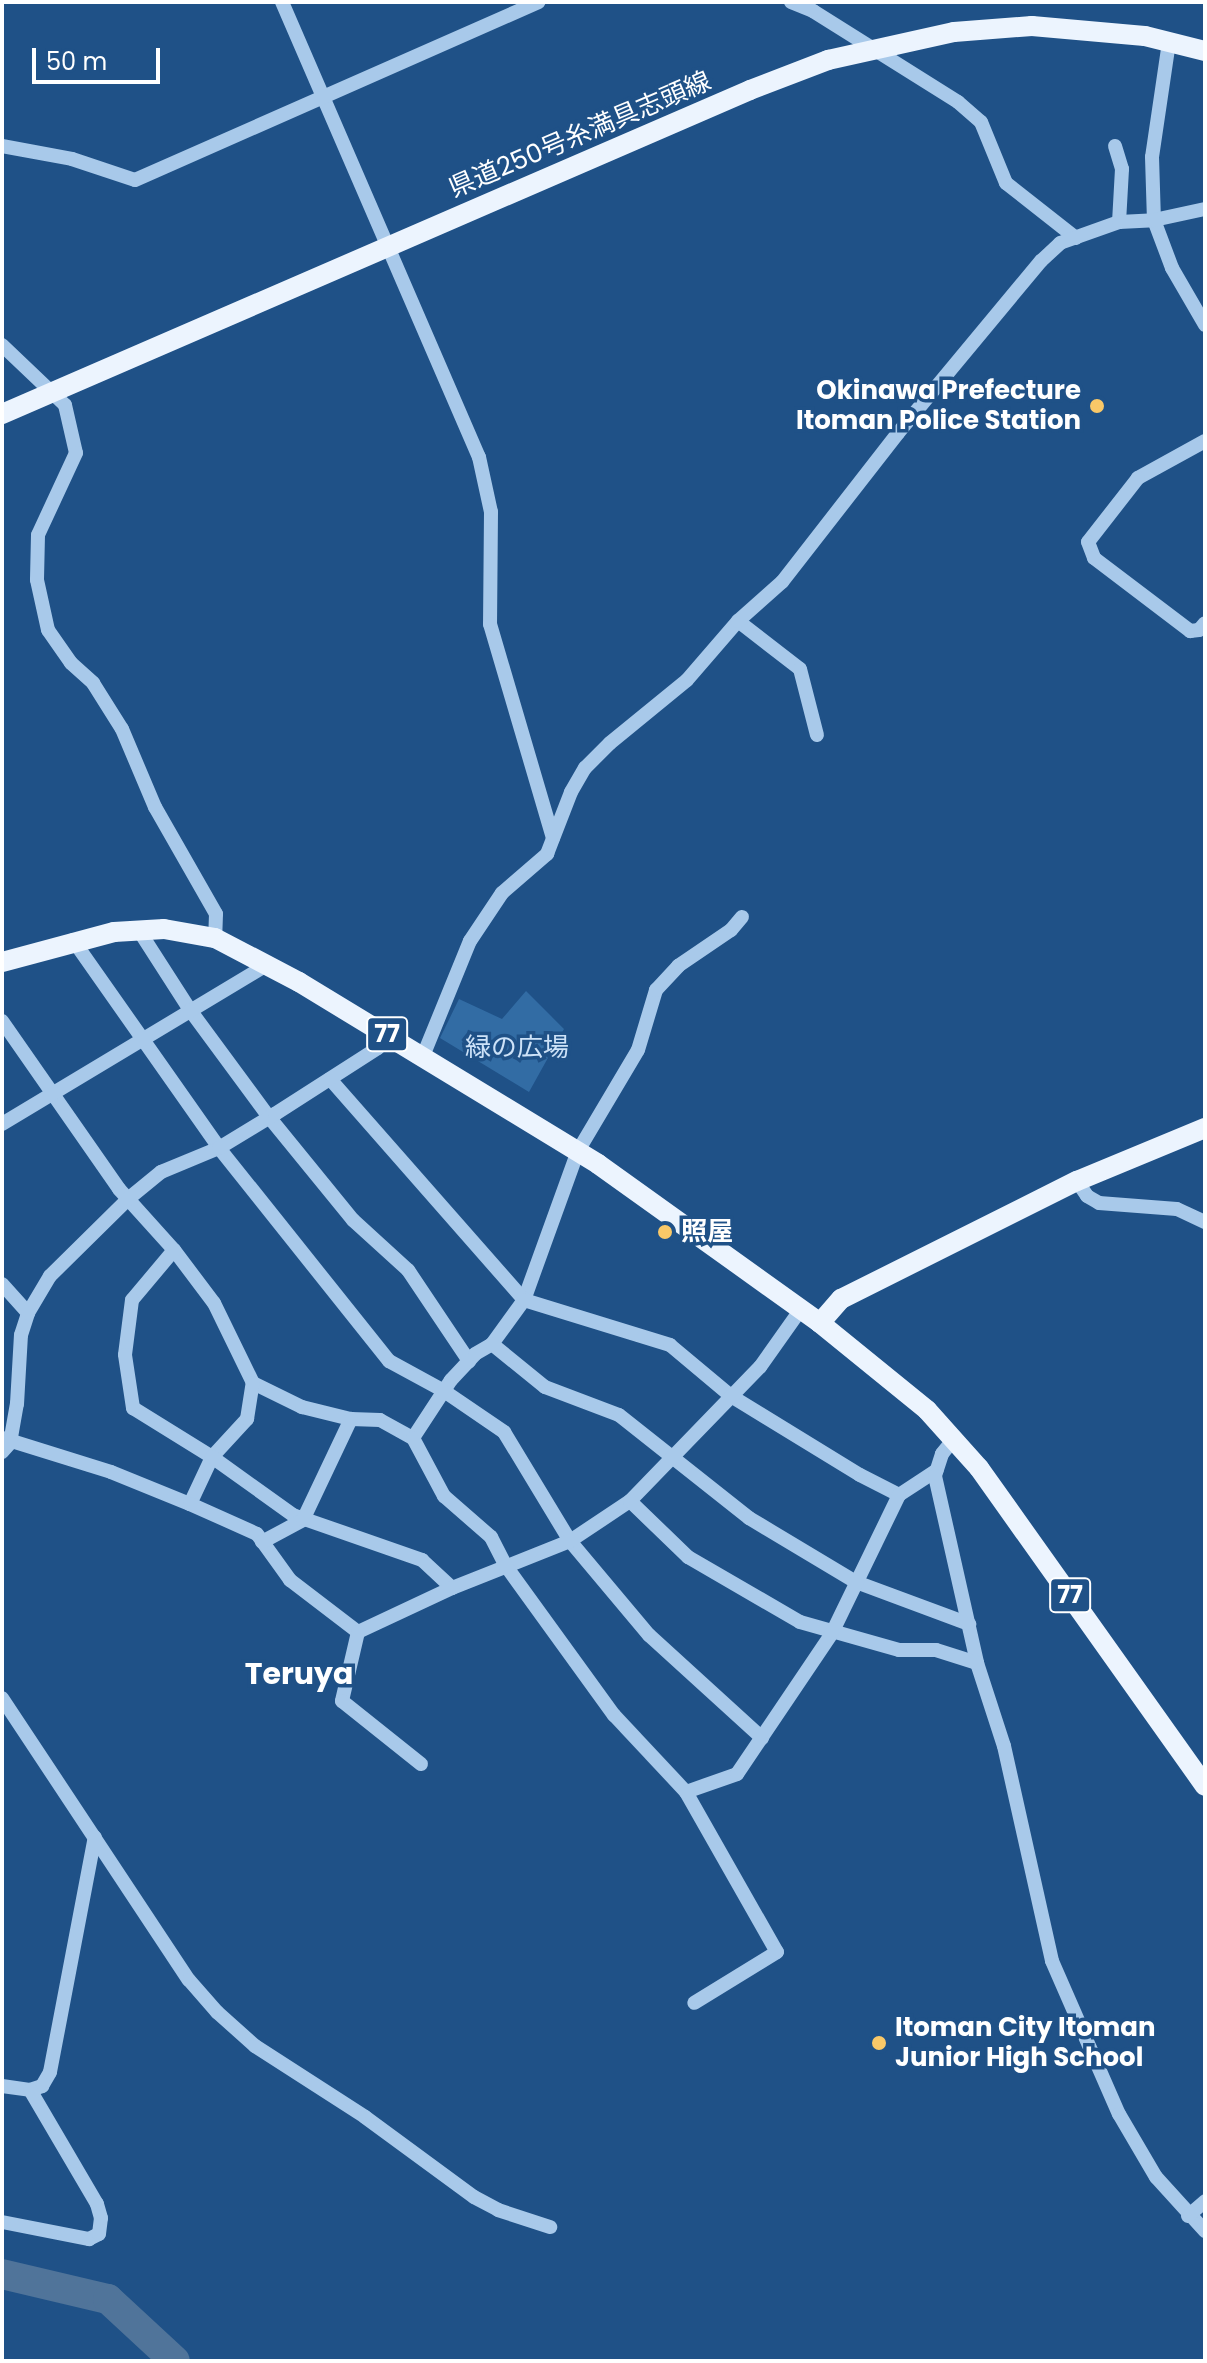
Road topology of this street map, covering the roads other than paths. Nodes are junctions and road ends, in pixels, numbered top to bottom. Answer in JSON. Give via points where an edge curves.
{"nodes":[{"id":1,"x":282,"y":2,"type":"edge"},
{"id":2,"x":539,"y":2,"type":"edge"},
{"id":3,"x":791,"y":2,"type":"edge"},
{"id":4,"x":1169,"y":42,"type":"junction"},
{"id":5,"x":872,"y":48,"type":"junction"},
{"id":6,"x":1205,"y":51,"type":"edge"},
{"id":7,"x":323,"y":97,"type":"junction"},
{"id":8,"x":2,"y":146,"type":"edge"},
{"id":9,"x":1115,"y":146,"type":"dead end"},
{"id":10,"x":1205,"y":209,"type":"edge"},
{"id":11,"x":1154,"y":220,"type":"junction"},
{"id":12,"x":1119,"y":222,"type":"junction"},
{"id":13,"x":1076,"y":238,"type":"junction"},
{"id":14,"x":387,"y":247,"type":"junction"},
{"id":15,"x":1205,"y":325,"type":"edge"},
{"id":16,"x":2,"y":345,"type":"edge"},
{"id":17,"x":53,"y":392,"type":"junction"},
{"id":18,"x":2,"y":414,"type":"edge"},
{"id":19,"x":1205,"y":441,"type":"edge"},
{"id":20,"x":738,"y":621,"type":"junction"},
{"id":21,"x":1205,"y":623,"type":"edge"},
{"id":22,"x":817,"y":735,"type":"dead end"},
{"id":23,"x":553,"y":838,"type":"junction"},
{"id":24,"x":742,"y":917,"type":"dead end"},
{"id":25,"x":138,"y":929,"type":"junction"},
{"id":26,"x":215,"y":938,"type":"junction"},
{"id":27,"x":73,"y":940,"type":"junction"},
{"id":28,"x":2,"y":962,"type":"edge"},
{"id":29,"x":268,"y":964,"type":"junction"},
{"id":30,"x":190,"y":1010,"type":"junction"},
{"id":31,"x":2,"y":1021,"type":"edge"},
{"id":32,"x":388,"y":1035,"type":"junction"},
{"id":33,"x":141,"y":1038,"type":"junction"},
{"id":34,"x":423,"y":1056,"type":"junction"},
{"id":35,"x":330,"y":1079,"type":"junction"},
{"id":36,"x":51,"y":1092,"type":"junction"},
{"id":37,"x":269,"y":1117,"type":"junction"},
{"id":38,"x":2,"y":1124,"type":"edge"},
{"id":39,"x":1205,"y":1128,"type":"edge"},
{"id":40,"x":219,"y":1148,"type":"junction"},
{"id":41,"x":578,"y":1151,"type":"junction"},
{"id":42,"x":1077,"y":1181,"type":"junction"},
{"id":43,"x":128,"y":1199,"type":"junction"},
{"id":44,"x":1205,"y":1222,"type":"edge"},
{"id":45,"x":174,"y":1250,"type":"junction"},
{"id":46,"x":2,"y":1284,"type":"edge"},
{"id":47,"x":524,"y":1300,"type":"junction"},
{"id":48,"x":801,"y":1309,"type":"junction"},
{"id":49,"x":28,"y":1313,"type":"junction"},
{"id":50,"x":820,"y":1323,"type":"junction"},
{"id":51,"x":492,"y":1344,"type":"junction"},
{"id":52,"x":469,"y":1361,"type":"junction"},
{"id":53,"x":253,"y":1383,"type":"junction"},
{"id":54,"x":444,"y":1391,"type":"junction"},
{"id":55,"x":731,"y":1396,"type":"junction"},
{"id":56,"x":351,"y":1419,"type":"junction"},
{"id":57,"x":413,"y":1438,"type":"junction"},
{"id":58,"x":954,"y":1439,"type":"junction"},
{"id":59,"x":5,"y":1445,"type":"edge"},
{"id":60,"x":212,"y":1457,"type":"junction"},
{"id":61,"x":672,"y":1459,"type":"junction"},
{"id":62,"x":937,"y":1470,"type":"junction"},
{"id":63,"x":899,"y":1495,"type":"junction"},
{"id":64,"x":630,"y":1501,"type":"junction"},
{"id":65,"x":190,"y":1504,"type":"junction"},
{"id":66,"x":303,"y":1520,"type":"junction"},
{"id":67,"x":570,"y":1541,"type":"junction"},
{"id":68,"x":262,"y":1542,"type":"junction"},
{"id":69,"x":506,"y":1566,"type":"junction"},
{"id":70,"x":856,"y":1582,"type":"junction"},
{"id":71,"x":452,"y":1588,"type":"junction"},
{"id":72,"x":969,"y":1624,"type":"junction"},
{"id":73,"x":358,"y":1632,"type":"junction"},
{"id":74,"x":832,"y":1633,"type":"junction"},
{"id":75,"x":977,"y":1663,"type":"junction"},
{"id":76,"x":2,"y":1698,"type":"edge"},
{"id":77,"x":762,"y":1738,"type":"junction"},
{"id":78,"x":421,"y":1764,"type":"dead end"},
{"id":79,"x":1205,"y":1786,"type":"edge"},
{"id":80,"x":686,"y":1792,"type":"junction"},
{"id":81,"x":95,"y":1837,"type":"junction"},
{"id":82,"x":694,"y":2003,"type":"dead end"},
{"id":83,"x":2,"y":2086,"type":"edge"},
{"id":84,"x":30,"y":2090,"type":"junction"},
{"id":85,"x":1205,"y":2201,"type":"edge"},
{"id":86,"x":1188,"y":2216,"type":"junction"},
{"id":87,"x":2,"y":2222,"type":"edge"},
{"id":88,"x":550,"y":2227,"type":"dead end"},
{"id":89,"x":1205,"y":2231,"type":"edge"}],
"edges":[{"from":1,"to":7,"type":"street"},
{"from":2,"to":7,"type":"street"},
{"from":3,"to":5,"type":"street"},
{"from":4,"to":5,"type":"main road","name":"県道250号糸満具志頭線","via":[[1032,26],[954,32]]},
{"from":4,"to":6,"type":"main road","name":"県道250号糸満具志頭線"},
{"from":4,"to":11,"type":"street","via":[[1152,157]]},
{"from":5,"to":13,"type":"street","via":[[939,88],[981,122],[1006,183]]},
{"from":5,"to":14,"type":"main road","name":"県道250号糸満具志頭線","via":[[750,90]]},
{"from":7,"to":8,"type":"street","via":[[135,180],[72,159]]},
{"from":7,"to":14,"type":"street"},
{"from":9,"to":12,"type":"street","via":[[1122,169]]},
{"from":10,"to":11,"type":"street"},
{"from":11,"to":12,"type":"street"},
{"from":11,"to":15,"type":"street","via":[[1172,268]]},
{"from":12,"to":13,"type":"street"},
{"from":13,"to":20,"type":"street","via":[[1060,243],[1041,261],[782,582]]},
{"from":14,"to":17,"type":"main road","name":"県道250号糸満具志頭線"},
{"from":14,"to":23,"type":"street","via":[[479,457],[491,512],[490,624]]},
{"from":16,"to":17,"type":"street"},
{"from":17,"to":18,"type":"main road","name":"県道250号糸満具志頭線"},
{"from":17,"to":26,"type":"street","via":[[65,405],[76,453],[38,535],[37,580],[48,630],[93,683],[122,729],[155,807],[216,914]]},
{"from":19,"to":21,"type":"street","via":[[1138,478],[1088,542],[1094,558],[1190,631]]},
{"from":20,"to":22,"type":"street","via":[[800,669]]},
{"from":20,"to":23,"type":"street","via":[[687,680],[585,768]]},
{"from":23,"to":34,"type":"street","via":[[547,854],[502,893],[470,941]]},
{"from":24,"to":41,"type":"street","via":[[678,966],[656,990],[638,1050]]},
{"from":25,"to":26,"type":"main road","number":"77"},
{"from":25,"to":27,"type":"main road","number":"77"},
{"from":25,"to":30,"type":"street"},
{"from":26,"to":29,"type":"main road","number":"77"},
{"from":27,"to":28,"type":"main road","number":"77"},
{"from":27,"to":33,"type":"street"},
{"from":29,"to":30,"type":"street"},
{"from":29,"to":32,"type":"main road","number":"77"},
{"from":30,"to":33,"type":"street"},
{"from":30,"to":37,"type":"street"},
{"from":31,"to":36,"type":"street"},
{"from":32,"to":34,"type":"main road","number":"77"},
{"from":32,"to":35,"type":"street","via":[[378,1048]]},
{"from":33,"to":36,"type":"street"},
{"from":33,"to":40,"type":"street"},
{"from":34,"to":41,"type":"main road","number":"77"},
{"from":35,"to":37,"type":"street"},
{"from":35,"to":47,"type":"street"},
{"from":36,"to":38,"type":"street"},
{"from":36,"to":43,"type":"street"},
{"from":37,"to":40,"type":"street"},
{"from":37,"to":52,"type":"street","via":[[353,1220],[408,1270]]},
{"from":39,"to":42,"type":"main road"},
{"from":40,"to":43,"type":"street","via":[[161,1172]]},
{"from":40,"to":54,"type":"street","via":[[389,1361]]},
{"from":41,"to":47,"type":"street"},
{"from":41,"to":48,"type":"main road","number":"77"},
{"from":42,"to":44,"type":"street","via":[[1099,1203],[1177,1209]]},
{"from":42,"to":50,"type":"main road","via":[[841,1299]]},
{"from":43,"to":45,"type":"street"},
{"from":43,"to":49,"type":"street","via":[[50,1276]]},
{"from":45,"to":53,"type":"street","via":[[214,1303]]},
{"from":45,"to":60,"type":"street","via":[[132,1300],[125,1355],[133,1408]]},
{"from":46,"to":49,"type":"street"},
{"from":47,"to":51,"type":"street"},
{"from":47,"to":55,"type":"street","via":[[670,1345]]},
{"from":48,"to":50,"type":"main road","number":"77"},
{"from":48,"to":55,"type":"street","via":[[760,1367]]},
{"from":49,"to":59,"type":"street","via":[[21,1335],[17,1404]]},
{"from":50,"to":58,"type":"main road","number":"77","via":[[910,1395]]},
{"from":51,"to":52,"type":"street"},
{"from":51,"to":61,"type":"street","via":[[545,1387],[619,1415]]},
{"from":52,"to":54,"type":"street"},
{"from":53,"to":56,"type":"street","via":[[302,1407]]},
{"from":53,"to":60,"type":"street","via":[[247,1419]]},
{"from":54,"to":57,"type":"street"},
{"from":54,"to":67,"type":"street","via":[[504,1432]]},
{"from":55,"to":61,"type":"street"},
{"from":55,"to":63,"type":"street"},
{"from":56,"to":57,"type":"street","via":[[380,1420]]},
{"from":56,"to":66,"type":"street"},
{"from":57,"to":69,"type":"street","via":[[444,1496],[491,1537]]},
{"from":58,"to":62,"type":"street"},
{"from":58,"to":79,"type":"main road","number":"77","via":[[1007,1505]]},
{"from":59,"to":65,"type":"street","via":[[111,1472]]},
{"from":60,"to":65,"type":"street"},
{"from":60,"to":66,"type":"street"},
{"from":61,"to":64,"type":"street"},
{"from":61,"to":70,"type":"street","via":[[749,1518]]},
{"from":62,"to":63,"type":"street"},
{"from":62,"to":72,"type":"street"},
{"from":63,"to":70,"type":"street"},
{"from":64,"to":67,"type":"street"},
{"from":64,"to":74,"type":"street","via":[[688,1557],[762,1602]]},
{"from":65,"to":68,"type":"street","via":[[257,1534]]},
{"from":66,"to":68,"type":"street"},
{"from":66,"to":71,"type":"street","via":[[422,1560]]},
{"from":67,"to":69,"type":"street"},
{"from":67,"to":77,"type":"street","via":[[649,1635]]},
{"from":68,"to":73,"type":"street","via":[[290,1580]]},
{"from":69,"to":71,"type":"street"},
{"from":69,"to":80,"type":"street","via":[[614,1715]]},
{"from":70,"to":72,"type":"street"},
{"from":70,"to":74,"type":"street"},
{"from":71,"to":73,"type":"street"},
{"from":72,"to":75,"type":"street"},
{"from":73,"to":78,"type":"street","via":[[342,1701]]},
{"from":74,"to":75,"type":"street","via":[[899,1650],[936,1650]]},
{"from":74,"to":77,"type":"street"},
{"from":75,"to":86,"type":"street","via":[[1004,1746],[1052,1961],[1070,2009],[1119,2114],[1156,2177]]},
{"from":76,"to":81,"type":"street"},
{"from":77,"to":80,"type":"street","via":[[737,1774]]},
{"from":80,"to":82,"type":"street","via":[[777,1952]]},
{"from":81,"to":84,"type":"street","via":[[50,2072],[42,2086]]},
{"from":81,"to":88,"type":"street","via":[[189,1980],[255,2046],[474,2197]]},
{"from":83,"to":84,"type":"street"},
{"from":84,"to":87,"type":"street","via":[[97,2204],[99,2234],[89,2239]]},
{"from":85,"to":86,"type":"street"},
{"from":86,"to":89,"type":"street"}]}
